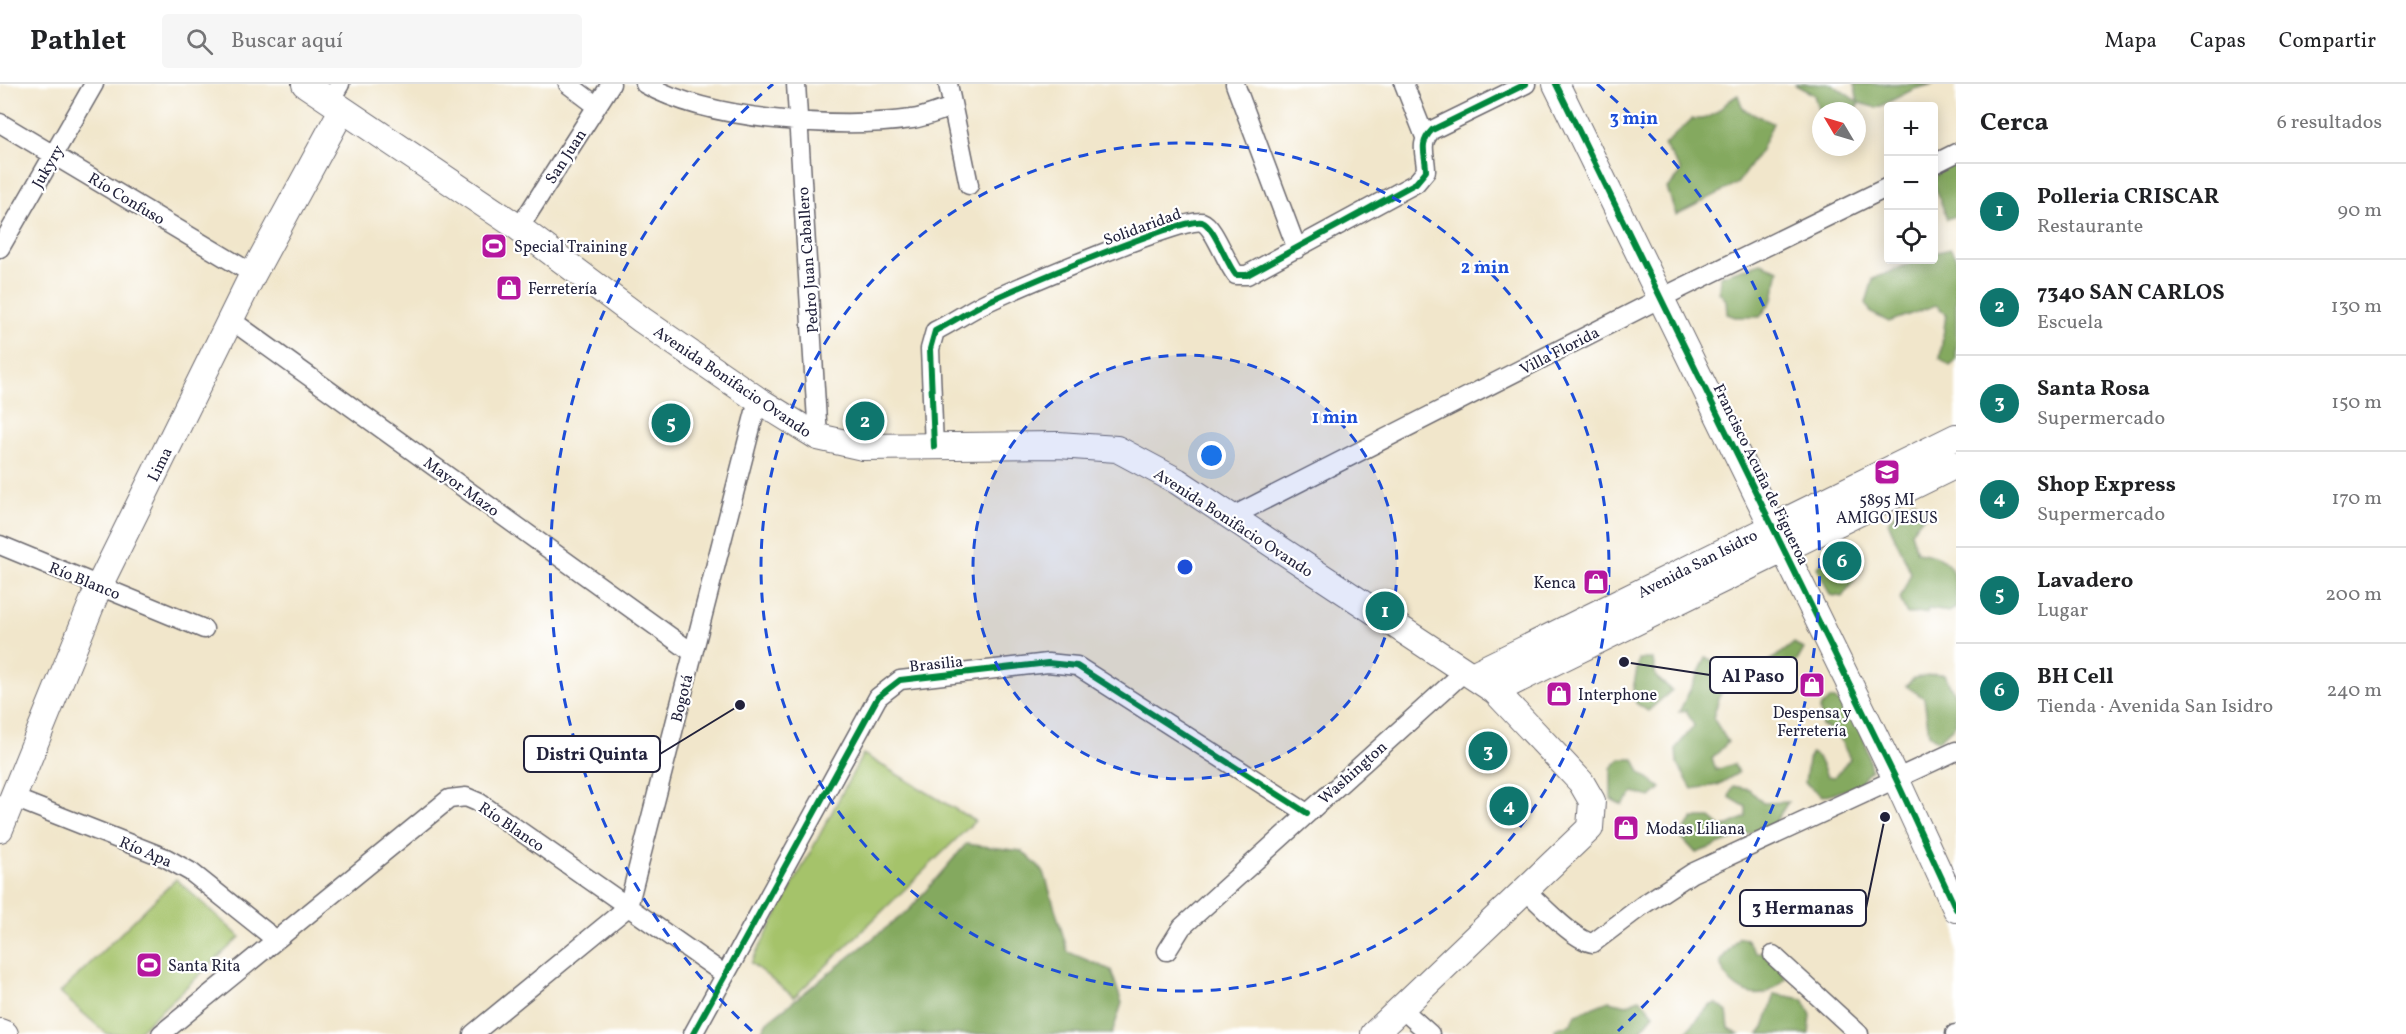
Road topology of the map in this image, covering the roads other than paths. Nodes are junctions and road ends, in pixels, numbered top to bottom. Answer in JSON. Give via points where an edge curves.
{"nodes":[{"id":1,"x":94,"y":84,"type":"edge"},
{"id":2,"x":305,"y":84,"type":"edge"},
{"id":3,"x":568,"y":84,"type":"edge"},
{"id":4,"x":611,"y":84,"type":"edge"},
{"id":5,"x":645,"y":84,"type":"edge"},
{"id":6,"x":796,"y":84,"type":"edge"},
{"id":7,"x":948,"y":84,"type":"edge"},
{"id":8,"x":1235,"y":84,"type":"edge"},
{"id":9,"x":1404,"y":84,"type":"edge"},
{"id":10,"x":1526,"y":84,"type":"edge"},
{"id":11,"x":1556,"y":84,"type":"edge"},
{"id":12,"x":337,"y":99,"type":"edge"},
{"id":13,"x":597,"y":106,"type":"junction"},
{"id":14,"x":952,"y":107,"type":"junction"},
{"id":15,"x":798,"y":122,"type":"junction"},
{"id":16,"x":0,"y":123,"type":"edge"},
{"id":17,"x":1425,"y":137,"type":"junction"},
{"id":18,"x":1956,"y":153,"type":"edge"},
{"id":19,"x":55,"y":154,"type":"junction"},
{"id":20,"x":1938,"y":162,"type":"edge"},
{"id":21,"x":969,"y":185,"type":"dead end"},
{"id":22,"x":1884,"y":189,"type":"edge"},
{"id":23,"x":519,"y":228,"type":"junction"},
{"id":24,"x":0,"y":248,"type":"edge"},
{"id":25,"x":1297,"y":249,"type":"junction"},
{"id":26,"x":253,"y":274,"type":"junction"},
{"id":27,"x":1661,"y":298,"type":"junction"},
{"id":28,"x":231,"y":320,"type":"junction"},
{"id":29,"x":758,"y":400,"type":"junction"},
{"id":30,"x":818,"y":437,"type":"junction"},
{"id":31,"x":1956,"y":437,"type":"edge"},
{"id":32,"x":934,"y":447,"type":"junction"},
{"id":33,"x":1956,"y":465,"type":"edge"},
{"id":34,"x":1231,"y":517,"type":"junction"},
{"id":35,"x":1772,"y":525,"type":"junction"},
{"id":36,"x":0,"y":545,"type":"edge"},
{"id":37,"x":1784,"y":548,"type":"junction"},
{"id":38,"x":99,"y":586,"type":"junction"},
{"id":39,"x":204,"y":629,"type":"dead end"},
{"id":40,"x":693,"y":652,"type":"junction"},
{"id":41,"x":1468,"y":674,"type":"junction"},
{"id":42,"x":1495,"y":692,"type":"junction"},
{"id":43,"x":1956,"y":750,"type":"edge"},
{"id":44,"x":1896,"y":779,"type":"junction"},
{"id":45,"x":7,"y":795,"type":"edge"},
{"id":46,"x":1307,"y":813,"type":"junction"},
{"id":47,"x":0,"y":829,"type":"edge"},
{"id":48,"x":1525,"y":890,"type":"junction"},
{"id":49,"x":628,"y":907,"type":"junction"},
{"id":50,"x":1956,"y":909,"type":"edge"},
{"id":51,"x":275,"y":939,"type":"junction"},
{"id":52,"x":1167,"y":951,"type":"dead end"},
{"id":53,"x":1773,"y":955,"type":"dead end"},
{"id":54,"x":724,"y":974,"type":"junction"},
{"id":55,"x":1402,"y":1009,"type":"junction"},
{"id":56,"x":0,"y":1032,"type":"edge"},
{"id":57,"x":5,"y":1034,"type":"edge"},
{"id":58,"x":161,"y":1034,"type":"edge"},
{"id":59,"x":473,"y":1034,"type":"edge"},
{"id":60,"x":693,"y":1034,"type":"edge"},
{"id":61,"x":1374,"y":1034,"type":"edge"},
{"id":62,"x":1430,"y":1034,"type":"edge"},
{"id":63,"x":1859,"y":1034,"type":"edge"}],
"edges":[{"from":1,"to":19,"type":"street","name":"Jukyry"},
{"from":2,"to":12,"type":"main road","name":"Avenida Bonifacio Ovando"},
{"from":3,"to":13,"type":"street"},
{"from":4,"to":13,"type":"street","name":"San Juan"},
{"from":5,"to":15,"type":"street","via":[[659,92],[732,112]]},
{"from":6,"to":15,"type":"street","name":"Pedro Juan Caballero"},
{"from":7,"to":14,"type":"street"},
{"from":8,"to":25,"type":"street"},
{"from":9,"to":17,"type":"street"},
{"from":10,"to":17,"type":"street","via":[[1431,130]]},
{"from":11,"to":27,"type":"main road","name":"Francisco Acuña de Figueroa"},
{"from":12,"to":23,"type":"main road","name":"Avenida Bonifacio Ovando"},
{"from":12,"to":26,"type":"main road","name":"Lima"},
{"from":13,"to":23,"type":"street","name":"San Juan"},
{"from":14,"to":15,"type":"street","via":[[914,119]]},
{"from":14,"to":21,"type":"street"},
{"from":15,"to":30,"type":"street","name":"Pedro Juan Caballero"},
{"from":16,"to":19,"type":"street","name":"Río Confuso"},
{"from":17,"to":25,"type":"street","name":"Solidaridad","via":[[1422,147],[1426,171],[1422,178]]},
{"from":18,"to":20,"type":"street"},
{"from":19,"to":24,"type":"street","name":"Jukyry"},
{"from":19,"to":26,"type":"street","name":"Río Confuso"},
{"from":22,"to":27,"type":"street","name":"Villa Florida"},
{"from":23,"to":29,"type":"main road","name":"Avenida Bonifacio Ovando"},
{"from":25,"to":32,"type":"street","name":"Solidaridad","via":[[1247,276],[1236,275],[1210,228],[1203,222],[1193,222],[1149,235],[987,302],[935,331],[930,350]]},
{"from":26,"to":28,"type":"main road","name":"Lima"},
{"from":27,"to":34,"type":"street","name":"Villa Florida"},
{"from":27,"to":35,"type":"main road","name":"Francisco Acuña de Figueroa"},
{"from":28,"to":38,"type":"main road","name":"Lima"},
{"from":28,"to":40,"type":"street","name":"Mayor Mazo"},
{"from":29,"to":30,"type":"main road","name":"Avenida Bonifacio Ovando"},
{"from":29,"to":40,"type":"street","name":"Bogotá"},
{"from":30,"to":32,"type":"main road","name":"Avenida Bonifacio Ovando","via":[[863,447]]},
{"from":31,"to":35,"type":"main road","name":"Avenida San Isidro"},
{"from":32,"to":34,"type":"main road","name":"Avenida Bonifacio Ovando","via":[[1058,445],[1117,449],[1177,481]]},
{"from":33,"to":37,"type":"main road","name":"Avenida San Isidro"},
{"from":34,"to":41,"type":"main road","name":"Avenida Bonifacio Ovando"},
{"from":35,"to":37,"type":"main road","name":"Francisco Acuña de Figueroa"},
{"from":35,"to":41,"type":"main road","name":"Avenida San Isidro"},
{"from":36,"to":38,"type":"street","name":"Río Blanco"},
{"from":37,"to":42,"type":"main road","name":"Avenida San Isidro"},
{"from":37,"to":44,"type":"main road","name":"Francisco Acuña de Figueroa"},
{"from":38,"to":39,"type":"street","name":"Río Blanco"},
{"from":38,"to":45,"type":"main road","name":"Lima"},
{"from":40,"to":49,"type":"street","name":"Bogotá"},
{"from":41,"to":42,"type":"main road","name":"Avenida Bonifacio Ovando"},
{"from":41,"to":46,"type":"street","name":"Washington"},
{"from":42,"to":48,"type":"main road","name":"Avenida Bonifacio Ovando","via":[[1581,782],[1592,801],[1590,828]]},
{"from":43,"to":44,"type":"street"},
{"from":44,"to":48,"type":"street","via":[[1692,873],[1593,943],[1584,941]]},
{"from":44,"to":50,"type":"main road","name":"Francisco Acuña de Figueroa"},
{"from":45,"to":47,"type":"main road","name":"Lima"},
{"from":45,"to":51,"type":"street","name":"Río Apa","via":[[166,858],[191,872]]},
{"from":46,"to":52,"type":"street","name":"Washington","via":[[1182,927]]},
{"from":46,"to":54,"type":"street","name":"Brasilia","via":[[1077,666],[1048,663],[900,680],[878,697]]},
{"from":48,"to":55,"type":"main road"},
{"from":49,"to":51,"type":"street","name":"Río Blanco","via":[[466,797],[449,800]]},
{"from":49,"to":54,"type":"street","name":"Río Blanco"},
{"from":49,"to":59,"type":"street"},
{"from":51,"to":58,"type":"street","name":"Río Blanco"},
{"from":53,"to":63,"type":"street"},
{"from":54,"to":60,"type":"street","name":"Brasilia"},
{"from":55,"to":61,"type":"main road"},
{"from":55,"to":62,"type":"street"},
{"from":56,"to":57,"type":"main road"}]}
